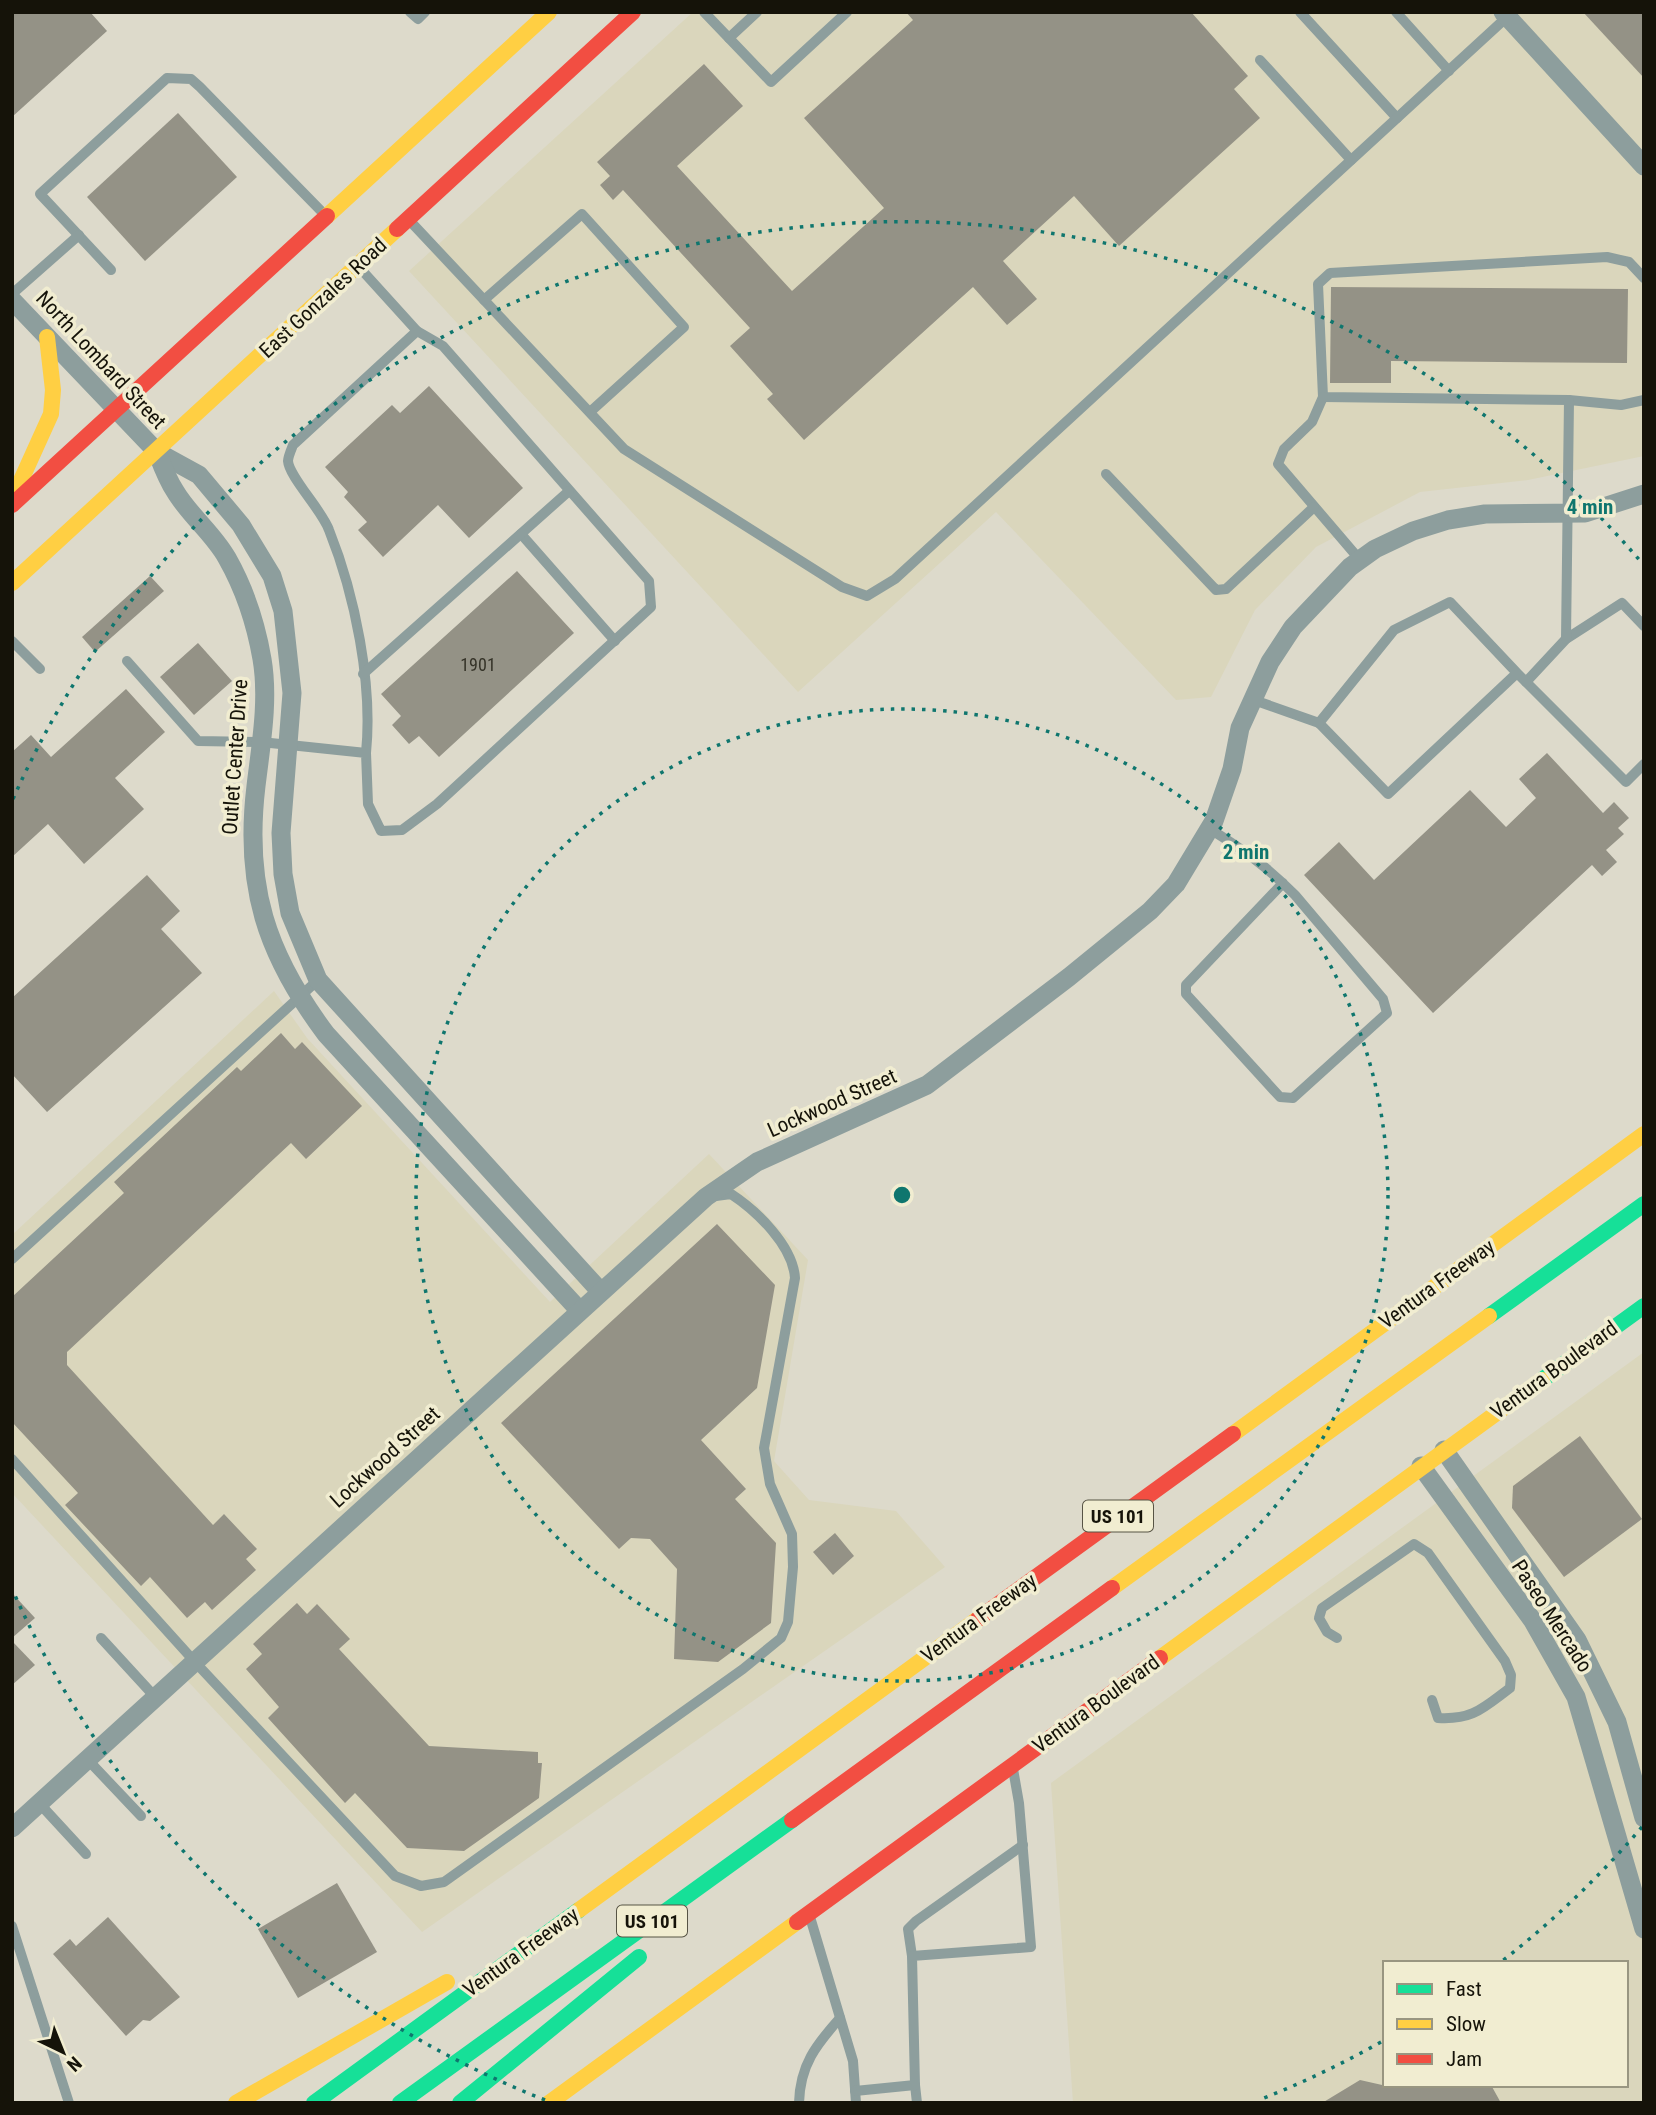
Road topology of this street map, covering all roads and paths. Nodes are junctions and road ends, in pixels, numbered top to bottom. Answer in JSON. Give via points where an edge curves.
{"nodes":[{"id":1,"x":410,"y":12,"type":"edge"},
{"id":2,"x":425,"y":12,"type":"edge"},
{"id":3,"x":633,"y":12,"type":"edge"},
{"id":4,"x":704,"y":12,"type":"edge"},
{"id":5,"x":757,"y":12,"type":"edge"},
{"id":6,"x":847,"y":12,"type":"edge"},
{"id":7,"x":1300,"y":12,"type":"edge"},
{"id":8,"x":1396,"y":12,"type":"edge"},
{"id":9,"x":540,"y":15,"type":"edge"},
{"id":10,"x":1505,"y":15,"type":"edge"},
{"id":11,"x":729,"y":38,"type":"junction"},
{"id":12,"x":1260,"y":60,"type":"dead end"},
{"id":13,"x":1449,"y":71,"type":"junction"},
{"id":14,"x":1397,"y":118,"type":"junction"},
{"id":15,"x":1352,"y":160,"type":"junction"},
{"id":16,"x":1644,"y":166,"type":"edge"},
{"id":17,"x":327,"y":217,"type":"junction"},
{"id":18,"x":408,"y":220,"type":"junction"},
{"id":19,"x":79,"y":235,"type":"junction"},
{"id":20,"x":358,"y":266,"type":"junction"},
{"id":21,"x":111,"y":270,"type":"dead end"},
{"id":22,"x":1644,"y":278,"type":"edge"},
{"id":23,"x":12,"y":297,"type":"edge"},
{"id":24,"x":484,"y":300,"type":"junction"},
{"id":25,"x":417,"y":331,"type":"junction"},
{"id":26,"x":47,"y":337,"type":"junction"},
{"id":27,"x":1323,"y":397,"type":"junction"},
{"id":28,"x":1569,"y":400,"type":"junction"},
{"id":29,"x":1644,"y":400,"type":"edge"},
{"id":30,"x":116,"y":410,"type":"junction"},
{"id":31,"x":590,"y":412,"type":"junction"},
{"id":32,"x":157,"y":452,"type":"junction"},
{"id":33,"x":1106,"y":474,"type":"dead end"},
{"id":34,"x":569,"y":491,"type":"junction"},
{"id":35,"x":1644,"y":494,"type":"edge"},
{"id":36,"x":12,"y":499,"type":"edge"},
{"id":37,"x":12,"y":505,"type":"edge"},
{"id":38,"x":1314,"y":507,"type":"junction"},
{"id":39,"x":1569,"y":514,"type":"junction"},
{"id":40,"x":521,"y":534,"type":"junction"},
{"id":41,"x":1360,"y":560,"type":"junction"},
{"id":42,"x":12,"y":583,"type":"edge"},
{"id":43,"x":1644,"y":626,"type":"edge"},
{"id":44,"x":1566,"y":639,"type":"junction"},
{"id":45,"x":12,"y":641,"type":"edge"},
{"id":46,"x":615,"y":641,"type":"junction"},
{"id":47,"x":127,"y":662,"type":"dead end"},
{"id":48,"x":40,"y":669,"type":"dead end"},
{"id":49,"x":1517,"y":673,"type":"junction"},
{"id":50,"x":363,"y":674,"type":"junction"},
{"id":51,"x":1525,"y":682,"type":"junction"},
{"id":52,"x":1251,"y":699,"type":"junction"},
{"id":53,"x":1319,"y":723,"type":"junction"},
{"id":54,"x":261,"y":742,"type":"junction"},
{"id":55,"x":286,"y":746,"type":"junction"},
{"id":56,"x":366,"y":753,"type":"junction"},
{"id":57,"x":1644,"y":764,"type":"edge"},
{"id":58,"x":1210,"y":830,"type":"junction"},
{"id":59,"x":1283,"y":883,"type":"junction"},
{"id":60,"x":318,"y":981,"type":"junction"},
{"id":61,"x":298,"y":997,"type":"junction"},
{"id":62,"x":1644,"y":1134,"type":"edge"},
{"id":63,"x":706,"y":1197,"type":"junction"},
{"id":64,"x":1644,"y":1204,"type":"edge"},
{"id":65,"x":12,"y":1259,"type":"edge"},
{"id":66,"x":600,"y":1290,"type":"junction"},
{"id":67,"x":1644,"y":1306,"type":"edge"},
{"id":68,"x":579,"y":1310,"type":"junction"},
{"id":69,"x":1444,"y":1450,"type":"junction"},
{"id":70,"x":12,"y":1459,"type":"edge"},
{"id":71,"x":1421,"y":1466,"type":"junction"},
{"id":72,"x":101,"y":1638,"type":"dead end"},
{"id":73,"x":1337,"y":1638,"type":"dead end"},
{"id":74,"x":195,"y":1662,"type":"junction"},
{"id":75,"x":156,"y":1698,"type":"junction"},
{"id":76,"x":1432,"y":1700,"type":"dead end"},
{"id":77,"x":904,"y":1739,"type":"junction"},
{"id":78,"x":88,"y":1760,"type":"junction"},
{"id":79,"x":1012,"y":1766,"type":"junction"},
{"id":80,"x":39,"y":1803,"type":"junction"},
{"id":81,"x":141,"y":1816,"type":"dead end"},
{"id":82,"x":1644,"y":1818,"type":"edge"},
{"id":83,"x":12,"y":1828,"type":"edge"},
{"id":84,"x":1023,"y":1845,"type":"junction"},
{"id":85,"x":86,"y":1854,"type":"dead end"},
{"id":86,"x":593,"y":1899,"type":"junction"},
{"id":87,"x":700,"y":1907,"type":"dead end"},
{"id":88,"x":808,"y":1913,"type":"junction"},
{"id":89,"x":1644,"y":1929,"type":"edge"},
{"id":90,"x":13,"y":1931,"type":"edge"},
{"id":91,"x":651,"y":1947,"type":"dead end"},
{"id":92,"x":912,"y":1956,"type":"junction"},
{"id":93,"x":840,"y":2018,"type":"junction"},
{"id":94,"x":915,"y":2085,"type":"junction"},
{"id":95,"x":855,"y":2091,"type":"junction"},
{"id":96,"x":455,"y":2099,"type":"edge"},
{"id":97,"x":69,"y":2103,"type":"edge"},
{"id":98,"x":236,"y":2103,"type":"edge"},
{"id":99,"x":314,"y":2103,"type":"edge"},
{"id":100,"x":400,"y":2103,"type":"edge"},
{"id":101,"x":549,"y":2103,"type":"edge"},
{"id":102,"x":799,"y":2103,"type":"edge"},
{"id":103,"x":856,"y":2103,"type":"edge"},
{"id":104,"x":916,"y":2103,"type":"edge"}],
"edges":[{"from":1,"to":2,"type":"lane","via":[[418,19]]},
{"from":3,"to":18,"type":"main road","name":"East Gonzales Road"},
{"from":4,"to":11,"type":"lane"},
{"from":5,"to":11,"type":"lane"},
{"from":6,"to":11,"type":"lane","via":[[771,82]]},
{"from":7,"to":14,"type":"lane"},
{"from":8,"to":13,"type":"lane"},
{"from":9,"to":17,"type":"main road"},
{"from":10,"to":13,"type":"lane"},
{"from":10,"to":16,"type":"street"},
{"from":12,"to":15,"type":"lane"},
{"from":13,"to":14,"type":"lane"},
{"from":14,"to":15,"type":"lane"},
{"from":15,"to":31,"type":"lane","via":[[895,579],[867,596],[842,587],[624,449]]},
{"from":17,"to":19,"type":"lane","via":[[200,87],[180,76],[167,78],[40,194]]},
{"from":17,"to":30,"type":"main road"},
{"from":18,"to":20,"type":"main road","name":"East Gonzales Road"},
{"from":18,"to":24,"type":"lane"},
{"from":19,"to":21,"type":"lane"},
{"from":19,"to":23,"type":"lane"},
{"from":20,"to":25,"type":"lane"},
{"from":20,"to":32,"type":"main road","name":"East Gonzales Road"},
{"from":22,"to":27,"type":"lane","via":[[1629,262],[1607,257],[1330,273],[1318,284]]},
{"from":23,"to":26,"type":"street","name":"North Lombard Street"},
{"from":24,"to":31,"type":"lane"},
{"from":24,"to":31,"type":"lane","via":[[582,214],[684,327]]},
{"from":25,"to":34,"type":"lane","via":[[443,346]]},
{"from":25,"to":50,"type":"lane","via":[[293,445],[288,461],[329,528],[346,576]]},
{"from":26,"to":30,"type":"street","name":"North Lombard Street"},
{"from":26,"to":36,"type":"main road","via":[[51,414]]},
{"from":27,"to":28,"type":"lane"},
{"from":27,"to":38,"type":"lane","via":[[1312,422],[1284,449],[1278,464]]},
{"from":28,"to":29,"type":"lane","via":[[1621,405]]},
{"from":28,"to":39,"type":"lane"},
{"from":30,"to":32,"type":"street","name":"North Lombard Street"},
{"from":30,"to":37,"type":"main road"},
{"from":32,"to":42,"type":"main road","name":"East Gonzales Road"},
{"from":32,"to":54,"type":"street","name":"Outlet Center Drive","via":[[175,492],[227,556],[242,589],[262,659]]},
{"from":32,"to":55,"type":"street","via":[[199,475],[241,525],[272,576],[284,611],[290,667]]},
{"from":33,"to":38,"type":"lane","via":[[1216,590],[1226,589]]},
{"from":34,"to":40,"type":"lane"},
{"from":34,"to":46,"type":"lane","via":[[649,581],[650,607]]},
{"from":35,"to":39,"type":"street","name":"Lockwood Street"},
{"from":38,"to":41,"type":"lane"},
{"from":39,"to":41,"type":"street","name":"Lockwood Street","via":[[1485,514],[1448,520],[1413,531]]},
{"from":39,"to":44,"type":"lane"},
{"from":40,"to":46,"type":"lane"},
{"from":40,"to":50,"type":"lane"},
{"from":41,"to":52,"type":"street","name":"Lockwood Street","via":[[1320,595],[1293,627]]},
{"from":43,"to":44,"type":"lane","via":[[1622,603]]},
{"from":44,"to":51,"type":"lane"},
{"from":45,"to":48,"type":"lane"},
{"from":46,"to":56,"type":"lane","via":[[437,804],[402,830],[381,831],[368,804]]},
{"from":47,"to":54,"type":"lane","via":[[198,741]]},
{"from":49,"to":51,"type":"lane"},
{"from":49,"to":53,"type":"lane","via":[[1388,794]]},
{"from":49,"to":53,"type":"lane","via":[[1450,602],[1394,630]]},
{"from":50,"to":56,"type":"lane","via":[[369,722]]},
{"from":51,"to":57,"type":"lane","via":[[1626,782]]},
{"from":52,"to":53,"type":"lane"},
{"from":52,"to":58,"type":"street","name":"Lockwood Street","via":[[1233,769]]},
{"from":54,"to":55,"type":"lane"},
{"from":54,"to":61,"type":"street","name":"Outlet Center Drive","via":[[252,831],[253,875],[265,923]]},
{"from":55,"to":56,"type":"lane"},
{"from":55,"to":60,"type":"street","via":[[283,874],[290,913]]},
{"from":58,"to":59,"type":"lane","via":[[1259,859]]},
{"from":58,"to":63,"type":"street","name":"Lockwood Street","via":[[1176,884],[1150,911],[928,1085],[757,1162]]},
{"from":59,"to":59,"type":"lane","via":[[1383,999],[1387,1013],[1293,1098],[1280,1097],[1186,994],[1185,985]]},
{"from":60,"to":61,"type":"lane"},
{"from":60,"to":66,"type":"street"},
{"from":61,"to":65,"type":"lane"},
{"from":61,"to":68,"type":"street","name":"Outlet Center Drive"},
{"from":62,"to":86,"type":"main road","name":"Ventura Freeway","number":"US 101"},
{"from":63,"to":66,"type":"street","name":"Lockwood Street"},
{"from":63,"to":74,"type":"lane","via":[[731,1194],[751,1207],[794,1262],[795,1278],[764,1448],[770,1484],[792,1534],[789,1608],[781,1638],[444,1882],[421,1886],[395,1876]]},
{"from":64,"to":77,"type":"main road","number":"US 101"},
{"from":66,"to":68,"type":"street","name":"Lockwood Street"},
{"from":67,"to":69,"type":"main road","name":"Ventura Boulevard"},
{"from":68,"to":74,"type":"street","name":"Lockwood Street"},
{"from":69,"to":71,"type":"main road","name":"Ventura Boulevard"},
{"from":69,"to":82,"type":"street","name":"Paseo Mercado","via":[[1577,1640],[1617,1722]]},
{"from":70,"to":74,"type":"lane"},
{"from":71,"to":79,"type":"main road","name":"Ventura Boulevard"},
{"from":71,"to":89,"type":"street","name":"Paseo Mercado","via":[[1533,1622],[1576,1697]]},
{"from":72,"to":75,"type":"lane"},
{"from":73,"to":76,"type":"lane","via":[[1319,1618],[1322,1608],[1415,1544],[1428,1553],[1511,1675],[1510,1688],[1474,1715],[1438,1718]]},
{"from":74,"to":75,"type":"street","name":"Lockwood Street"},
{"from":75,"to":78,"type":"street","name":"Lockwood Street"},
{"from":77,"to":87,"type":"main road"},
{"from":77,"to":100,"type":"main road","number":"US 101"},
{"from":78,"to":80,"type":"street","name":"Lockwood Street"},
{"from":78,"to":81,"type":"lane"},
{"from":79,"to":84,"type":"lane"},
{"from":79,"to":88,"type":"main road","name":"Ventura Boulevard"},
{"from":80,"to":83,"type":"street","name":"Lockwood Street"},
{"from":80,"to":85,"type":"lane"},
{"from":84,"to":92,"type":"lane","via":[[916,1921],[908,1929]]},
{"from":84,"to":92,"type":"lane","via":[[1031,1947]]},
{"from":86,"to":98,"type":"main road"},
{"from":86,"to":99,"type":"main road","name":"Ventura Freeway","number":"US 101"},
{"from":88,"to":93,"type":"lane"},
{"from":88,"to":101,"type":"main road","name":"Ventura Boulevard"},
{"from":90,"to":97,"type":"lane"},
{"from":91,"to":96,"type":"main road"},
{"from":92,"to":94,"type":"lane"},
{"from":93,"to":95,"type":"lane","via":[[853,2061]]},
{"from":93,"to":102,"type":"lane","via":[[812,2050],[802,2072]]},
{"from":94,"to":95,"type":"lane"},
{"from":94,"to":104,"type":"lane"},
{"from":95,"to":103,"type":"lane"}]}
